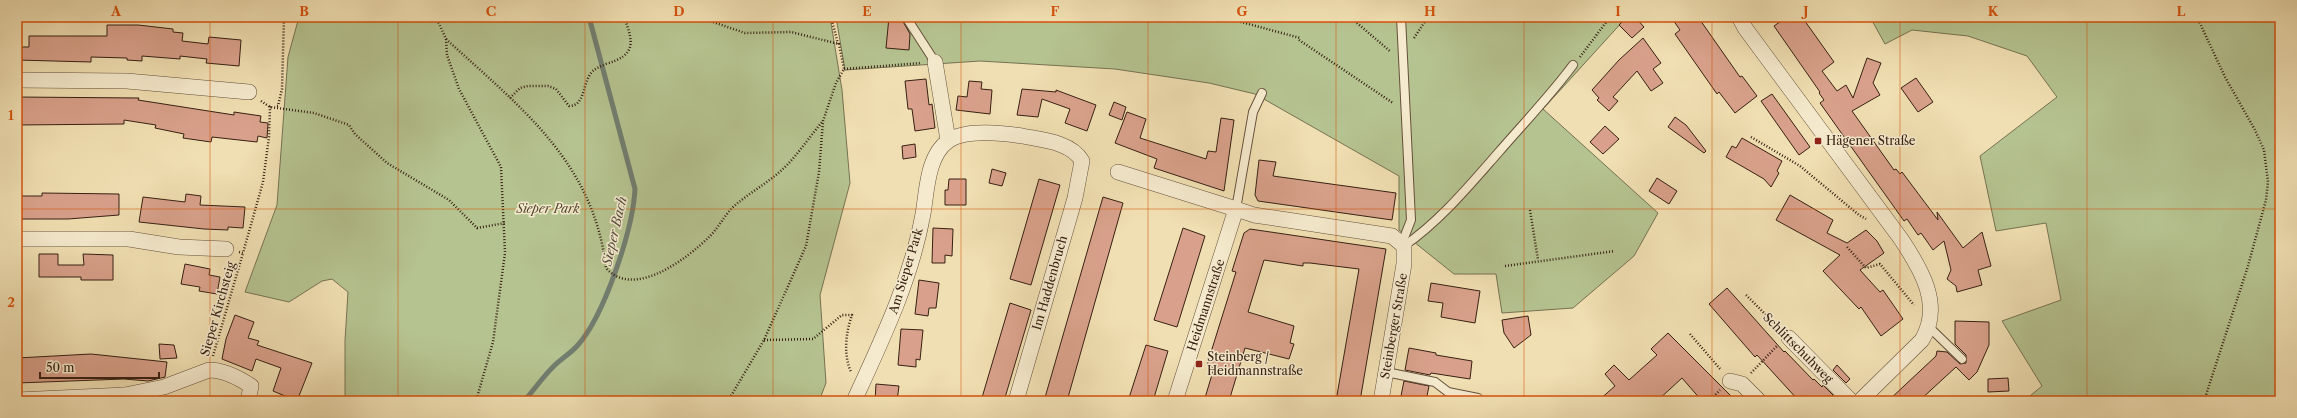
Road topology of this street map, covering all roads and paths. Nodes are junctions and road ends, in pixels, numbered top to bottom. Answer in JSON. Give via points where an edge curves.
{"nodes":[{"id":1,"x":284,"y":17,"type":"edge"},
{"id":2,"x":436,"y":17,"type":"edge"},
{"id":3,"x":624,"y":17,"type":"edge"},
{"id":4,"x":706,"y":17,"type":"edge"},
{"id":5,"x":831,"y":17,"type":"edge"},
{"id":6,"x":906,"y":17,"type":"edge"},
{"id":7,"x":1223,"y":17,"type":"edge"},
{"id":8,"x":1350,"y":17,"type":"edge"},
{"id":9,"x":1401,"y":17,"type":"edge"},
{"id":10,"x":1428,"y":17,"type":"edge"},
{"id":11,"x":1610,"y":17,"type":"edge"},
{"id":12,"x":1739,"y":17,"type":"edge"},
{"id":13,"x":2197,"y":17,"type":"edge"},
{"id":14,"x":446,"y":39,"type":"junction"},
{"id":15,"x":1411,"y":43,"type":"dead end"},
{"id":16,"x":839,"y":44,"type":"junction"},
{"id":17,"x":1395,"y":56,"type":"dead end"},
{"id":18,"x":935,"y":62,"type":"junction"},
{"id":19,"x":1573,"y":65,"type":"joint"},
{"id":20,"x":844,"y":69,"type":"junction"},
{"id":21,"x":17,"y":80,"type":"edge"},
{"id":22,"x":250,"y":92,"type":"dead end"},
{"id":23,"x":1262,"y":93,"type":"dead end"},
{"id":24,"x":510,"y":98,"type":"junction"},
{"id":25,"x":1397,"y":105,"type":"dead end"},
{"id":26,"x":270,"y":107,"type":"junction"},
{"id":27,"x":823,"y":121,"type":"junction"},
{"id":28,"x":1751,"y":137,"type":"dead end"},
{"id":29,"x":948,"y":140,"type":"junction"},
{"id":30,"x":1118,"y":172,"type":"dead end"},
{"id":31,"x":1236,"y":209,"type":"junction"},
{"id":32,"x":1530,"y":210,"type":"dead end"},
{"id":33,"x":1871,"y":221,"type":"dead end"},
{"id":34,"x":505,"y":223,"type":"junction"},
{"id":35,"x":17,"y":239,"type":"edge"},
{"id":36,"x":1404,"y":246,"type":"junction"},
{"id":37,"x":1847,"y":247,"type":"dead end"},
{"id":38,"x":226,"y":249,"type":"joint"},
{"id":39,"x":1615,"y":251,"type":"dead end"},
{"id":40,"x":243,"y":253,"type":"junction"},
{"id":41,"x":1538,"y":260,"type":"junction"},
{"id":42,"x":1505,"y":266,"type":"dead end"},
{"id":43,"x":1746,"y":295,"type":"dead end"},
{"id":44,"x":1929,"y":325,"type":"junction"},
{"id":45,"x":1690,"y":334,"type":"dead end"},
{"id":46,"x":1789,"y":338,"type":"junction"},
{"id":47,"x":764,"y":340,"type":"junction"},
{"id":48,"x":1962,"y":359,"type":"dead end"},
{"id":49,"x":1760,"y":364,"type":"dead end"},
{"id":50,"x":213,"y":370,"type":"junction"},
{"id":51,"x":1386,"y":372,"type":"junction"},
{"id":52,"x":1730,"y":381,"type":"joint"},
{"id":53,"x":861,"y":387,"type":"junction"},
{"id":54,"x":1478,"y":398,"type":"dead end"},
{"id":55,"x":17,"y":400,"type":"edge"},
{"id":56,"x":248,"y":401,"type":"edge"},
{"id":57,"x":476,"y":401,"type":"edge"},
{"id":58,"x":728,"y":401,"type":"edge"},
{"id":59,"x":854,"y":401,"type":"edge"},
{"id":60,"x":1016,"y":401,"type":"edge"},
{"id":61,"x":1175,"y":401,"type":"edge"},
{"id":62,"x":1381,"y":401,"type":"edge"},
{"id":63,"x":1759,"y":401,"type":"edge"},
{"id":64,"x":1851,"y":401,"type":"edge"},
{"id":65,"x":1860,"y":401,"type":"edge"},
{"id":66,"x":2204,"y":401,"type":"edge"}],
"edges":[{"from":1,"to":26,"type":"path","via":[[282,89],[278,106]]},
{"from":2,"to":14,"type":"path"},
{"from":3,"to":24,"type":"path","via":[[631,40],[627,55],[595,68],[585,83],[580,102],[575,106],[569,106],[556,89],[548,86],[520,88]]},
{"from":4,"to":16,"type":"path","via":[[710,21],[745,33],[791,32]]},
{"from":5,"to":16,"type":"path"},
{"from":6,"to":18,"type":"lane"},
{"from":7,"to":25,"type":"path","via":[[1300,39]]},
{"from":8,"to":17,"type":"path"},
{"from":9,"to":36,"type":"lane","via":[[1411,220]]},
{"from":10,"to":15,"type":"path"},
{"from":11,"to":19,"type":"path"},
{"from":12,"to":44,"type":"street","via":[[1914,257],[1930,299]]},
{"from":13,"to":66,"type":"path","via":[[2228,83],[2258,136],[2264,150],[2268,182],[2266,200],[2248,266]]},
{"from":14,"to":24,"type":"path"},
{"from":14,"to":34,"type":"path","via":[[447,55],[460,89],[502,167]]},
{"from":16,"to":20,"type":"path"},
{"from":18,"to":20,"type":"path"},
{"from":18,"to":29,"type":"street"},
{"from":19,"to":36,"type":"lane","via":[[1557,87],[1476,178],[1422,234]]},
{"from":20,"to":27,"type":"path","via":[[836,83]]},
{"from":21,"to":22,"type":"street","via":[[126,81]]},
{"from":23,"to":31,"type":"lane","via":[[1253,112]]},
{"from":24,"to":27,"type":"path","via":[[562,153],[578,178],[592,207],[603,241],[606,268],[620,280],[635,281],[664,271],[677,263],[710,236],[728,213],[747,195],[787,166]]},
{"from":26,"to":34,"type":"path","via":[[314,113],[349,124],[355,134],[387,163],[449,200],[477,228]]},
{"from":26,"to":40,"type":"path","name":"Sieper Kirchsteig","via":[[263,182]]},
{"from":27,"to":47,"type":"path","via":[[819,172],[806,246]]},
{"from":28,"to":33,"type":"path","via":[[1800,166],[1858,215]]},
{"from":29,"to":53,"type":"street","name":"Am Sieper Park","via":[[933,161],[923,216],[900,297]]},
{"from":29,"to":60,"type":"street","name":"Im Haddenbruch","via":[[973,133],[1009,134],[1048,141],[1070,149],[1076,153],[1082,164],[1075,198]]},
{"from":30,"to":31,"type":"street"},
{"from":31,"to":36,"type":"street","via":[[1261,217],[1392,236]]},
{"from":31,"to":61,"type":"street","name":"Heidmannstraße"},
{"from":32,"to":41,"type":"path"},
{"from":34,"to":57,"type":"path","via":[[505,253],[498,316]]},
{"from":35,"to":38,"type":"street","via":[[129,239],[179,247]]},
{"from":36,"to":51,"type":"street","name":"Steinberger Straße","via":[[1404,264]]},
{"from":37,"to":44,"type":"path","via":[[1866,268],[1880,264]]},
{"from":38,"to":40,"type":"path","name":"Sieper Kirchsteig"},
{"from":39,"to":41,"type":"path"},
{"from":40,"to":50,"type":"path","name":"Sieper Kirchsteig"},
{"from":41,"to":42,"type":"path"},
{"from":43,"to":46,"type":"path","name":"Schlittschuhweg"},
{"from":44,"to":48,"type":"lane"},
{"from":44,"to":65,"type":"street","via":[[1915,349]]},
{"from":45,"to":52,"type":"path"},
{"from":46,"to":49,"type":"path"},
{"from":46,"to":64,"type":"street","name":"Schlittschuhweg"},
{"from":47,"to":53,"type":"path","via":[[813,339],[842,315],[852,315],[847,330],[847,348],[850,369]]},
{"from":47,"to":58,"type":"path"},
{"from":50,"to":55,"type":"street","via":[[164,387],[125,395]]},
{"from":50,"to":56,"type":"street","via":[[240,379],[251,386]]},
{"from":51,"to":54,"type":"lane","via":[[1435,382],[1448,392]]},
{"from":51,"to":62,"type":"street","name":"Steinberger Straße"},
{"from":52,"to":63,"type":"street","via":[[1742,384]]},
{"from":53,"to":59,"type":"street","name":"Am Sieper Park"}]}
